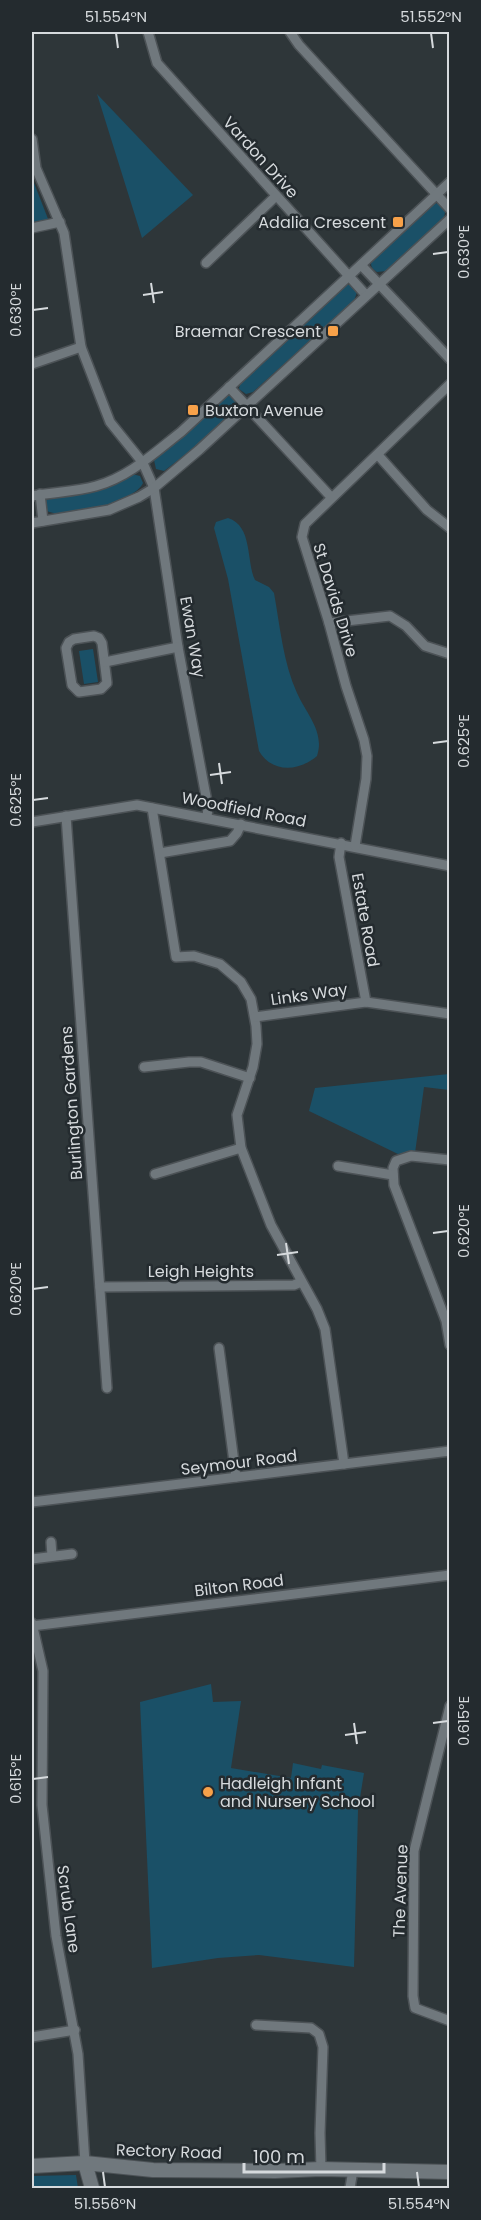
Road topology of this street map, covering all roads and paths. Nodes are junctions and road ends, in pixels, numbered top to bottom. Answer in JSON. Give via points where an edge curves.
{"nodes":[{"id":1,"x":148,"y":32,"type":"edge"},
{"id":2,"x":290,"y":32,"type":"edge"},
{"id":3,"x":32,"y":139,"type":"edge"},
{"id":4,"x":34,"y":169,"type":"edge"},
{"id":5,"x":449,"y":183,"type":"edge"},
{"id":6,"x":276,"y":195,"type":"junction"},
{"id":7,"x":436,"y":195,"type":"junction"},
{"id":8,"x":450,"y":209,"type":"edge"},
{"id":9,"x":450,"y":219,"type":"edge"},
{"id":10,"x":60,"y":222,"type":"junction"},
{"id":11,"x":32,"y":228,"type":"edge"},
{"id":12,"x":207,"y":263,"type":"dead end"},
{"id":13,"x":361,"y":265,"type":"junction"},
{"id":14,"x":350,"y":275,"type":"junction"},
{"id":15,"x":379,"y":284,"type":"junction"},
{"id":16,"x":366,"y":295,"type":"junction"},
{"id":17,"x":81,"y":347,"type":"junction"},
{"id":18,"x":450,"y":358,"type":"edge"},
{"id":19,"x":32,"y":364,"type":"edge"},
{"id":20,"x":450,"y":384,"type":"edge"},
{"id":21,"x":229,"y":387,"type":"junction"},
{"id":22,"x":246,"y":405,"type":"junction"},
{"id":23,"x":378,"y":455,"type":"junction"},
{"id":24,"x":143,"y":463,"type":"junction"},
{"id":25,"x":154,"y":488,"type":"junction"},
{"id":26,"x":36,"y":495,"type":"edge"},
{"id":27,"x":331,"y":497,"type":"junction"},
{"id":28,"x":43,"y":521,"type":"junction"},
{"id":29,"x":32,"y":523,"type":"edge"},
{"id":30,"x":450,"y":528,"type":"edge"},
{"id":31,"x":329,"y":623,"type":"junction"},
{"id":32,"x":178,"y":647,"type":"junction"},
{"id":33,"x":450,"y":654,"type":"edge"},
{"id":34,"x":105,"y":662,"type":"junction"},
{"id":35,"x":152,"y":808,"type":"junction"},
{"id":36,"x":66,"y":816,"type":"junction"},
{"id":37,"x":207,"y":817,"type":"junction"},
{"id":38,"x":32,"y":822,"type":"edge"},
{"id":39,"x":241,"y":824,"type":"junction"},
{"id":40,"x":341,"y":843,"type":"junction"},
{"id":41,"x":355,"y":846,"type":"junction"},
{"id":42,"x":160,"y":853,"type":"junction"},
{"id":43,"x":450,"y":866,"type":"edge"},
{"id":44,"x":366,"y":1002,"type":"junction"},
{"id":45,"x":450,"y":1014,"type":"edge"},
{"id":46,"x":255,"y":1017,"type":"junction"},
{"id":47,"x":144,"y":1067,"type":"dead end"},
{"id":48,"x":250,"y":1078,"type":"junction"},
{"id":49,"x":241,"y":1148,"type":"junction"},
{"id":50,"x":450,"y":1160,"type":"edge"},
{"id":51,"x":338,"y":1166,"type":"dead end"},
{"id":52,"x":155,"y":1174,"type":"dead end"},
{"id":53,"x":393,"y":1175,"type":"junction"},
{"id":54,"x":302,"y":1282,"type":"junction"},
{"id":55,"x":100,"y":1287,"type":"junction"},
{"id":56,"x":448,"y":1321,"type":"edge"},
{"id":57,"x":450,"y":1345,"type":"edge"},
{"id":58,"x":219,"y":1348,"type":"dead end"},
{"id":59,"x":107,"y":1388,"type":"dead end"},
{"id":60,"x":450,"y":1451,"type":"edge"},
{"id":61,"x":344,"y":1464,"type":"junction"},
{"id":62,"x":236,"y":1477,"type":"junction"},
{"id":63,"x":32,"y":1502,"type":"edge"},
{"id":64,"x":51,"y":1542,"type":"dead end"},
{"id":65,"x":72,"y":1554,"type":"dead end"},
{"id":66,"x":52,"y":1556,"type":"junction"},
{"id":67,"x":32,"y":1558,"type":"edge"},
{"id":68,"x":450,"y":1575,"type":"edge"},
{"id":69,"x":32,"y":1625,"type":"edge"},
{"id":70,"x":450,"y":1706,"type":"edge"},
{"id":71,"x":43,"y":1772,"type":"junction"},
{"id":72,"x":32,"y":1774,"type":"edge"},
{"id":73,"x":450,"y":2021,"type":"edge"},
{"id":74,"x":256,"y":2025,"type":"dead end"},
{"id":75,"x":75,"y":2030,"type":"junction"},
{"id":76,"x":32,"y":2037,"type":"edge"},
{"id":77,"x":85,"y":2163,"type":"junction"},
{"id":78,"x":32,"y":2166,"type":"edge"},
{"id":79,"x":321,"y":2169,"type":"junction"},
{"id":80,"x":353,"y":2170,"type":"junction"},
{"id":81,"x":450,"y":2172,"type":"edge"},
{"id":82,"x":92,"y":2188,"type":"edge"},
{"id":83,"x":350,"y":2188,"type":"edge"}],
"edges":[{"from":1,"to":6,"type":"street","name":"Vardon Drive","via":[[157,63]]},
{"from":2,"to":7,"type":"street"},
{"from":3,"to":4,"type":"street"},
{"from":4,"to":10,"type":"street"},
{"from":5,"to":7,"type":"street"},
{"from":6,"to":12,"type":"street"},
{"from":6,"to":14,"type":"street","name":"Vardon Drive"},
{"from":7,"to":8,"type":"street"},
{"from":7,"to":13,"type":"street"},
{"from":9,"to":15,"type":"street"},
{"from":10,"to":11,"type":"street"},
{"from":10,"to":17,"type":"street"},
{"from":13,"to":14,"type":"street"},
{"from":13,"to":15,"type":"street"},
{"from":14,"to":16,"type":"street","name":"Vardon Drive"},
{"from":14,"to":21,"type":"street"},
{"from":15,"to":16,"type":"street"},
{"from":15,"to":18,"type":"street"},
{"from":16,"to":22,"type":"street"},
{"from":17,"to":19,"type":"street"},
{"from":17,"to":24,"type":"street","via":[[110,422]]},
{"from":20,"to":23,"type":"street","name":"St Davids Drive"},
{"from":21,"to":22,"type":"street"},
{"from":21,"to":24,"type":"street"},
{"from":22,"to":25,"type":"street"},
{"from":22,"to":27,"type":"street"},
{"from":23,"to":27,"type":"street","name":"St Davids Drive"},
{"from":23,"to":30,"type":"street","via":[[437,520]]},
{"from":24,"to":25,"type":"street","name":"Ewan Way"},
{"from":24,"to":26,"type":"street","via":[[97,486]]},
{"from":25,"to":28,"type":"street","via":[[109,510]]},
{"from":25,"to":32,"type":"street","name":"Ewan Way"},
{"from":26,"to":28,"type":"street"},
{"from":27,"to":31,"type":"street","name":"St Davids Drive","via":[[305,524],[302,537]]},
{"from":28,"to":29,"type":"street"},
{"from":31,"to":33,"type":"street","via":[[390,616],[425,646]]},
{"from":31,"to":41,"type":"street","name":"St Davids Drive","via":[[367,756]]},
{"from":32,"to":34,"type":"street"},
{"from":32,"to":37,"type":"street","name":"Ewan Way"},
{"from":34,"to":34,"type":"street","via":[[105,687],[79,692],[72,685],[67,645],[74,639],[97,636]]},
{"from":35,"to":36,"type":"street","name":"Woodfield Road","via":[[137,805]]},
{"from":35,"to":37,"type":"street","name":"Woodfield Road"},
{"from":35,"to":42,"type":"street"},
{"from":36,"to":38,"type":"street","name":"Woodfield Road"},
{"from":36,"to":55,"type":"street","name":"Burlington Gardens"},
{"from":37,"to":39,"type":"street","name":"Woodfield Road"},
{"from":39,"to":40,"type":"street","name":"Woodfield Road"},
{"from":39,"to":42,"type":"street","via":[[230,841]]},
{"from":40,"to":41,"type":"street","name":"Woodfield Road"},
{"from":40,"to":44,"type":"street","name":"Estate Road","via":[[339,857]]},
{"from":41,"to":43,"type":"street","name":"Woodfield Road"},
{"from":42,"to":46,"type":"street","via":[[176,957],[203,958],[228,969],[247,990]]},
{"from":44,"to":45,"type":"street","name":"Links Way"},
{"from":44,"to":46,"type":"street","name":"Links Way"},
{"from":46,"to":48,"type":"street","via":[[257,1044]]},
{"from":47,"to":48,"type":"street","via":[[201,1062]]},
{"from":48,"to":49,"type":"street","via":[[237,1115]]},
{"from":49,"to":52,"type":"street"},
{"from":49,"to":54,"type":"street","via":[[271,1225]]},
{"from":50,"to":53,"type":"street","via":[[403,1158],[396,1161]]},
{"from":51,"to":53,"type":"street"},
{"from":53,"to":56,"type":"street"},
{"from":54,"to":55,"type":"street","name":"Leigh Heights"},
{"from":54,"to":61,"type":"street","via":[[326,1329]]},
{"from":55,"to":59,"type":"street","name":"Burlington Gardens"},
{"from":56,"to":57,"type":"street"},
{"from":58,"to":62,"type":"street"},
{"from":60,"to":61,"type":"street","name":"Seymour Road"},
{"from":61,"to":62,"type":"street","name":"Seymour Road"},
{"from":62,"to":63,"type":"street","name":"Seymour Road"},
{"from":64,"to":66,"type":"street"},
{"from":65,"to":66,"type":"street"},
{"from":66,"to":67,"type":"street"},
{"from":68,"to":69,"type":"street","name":"Bilton Road"},
{"from":69,"to":71,"type":"street","name":"Scrub Lane","via":[[43,1671]]},
{"from":70,"to":73,"type":"street","name":"The Avenue","via":[[414,1851],[413,1996],[415,2008]]},
{"from":71,"to":72,"type":"street"},
{"from":71,"to":75,"type":"street","name":"Scrub Lane","via":[[42,1805],[56,1936]]},
{"from":74,"to":79,"type":"street","via":[[311,2028],[319,2034],[323,2047]]},
{"from":75,"to":76,"type":"street"},
{"from":75,"to":77,"type":"street","name":"Scrub Lane"},
{"from":77,"to":78,"type":"street","name":"Rectory Road"},
{"from":77,"to":79,"type":"street","name":"Rectory Road","via":[[153,2169]]},
{"from":77,"to":82,"type":"street"},
{"from":79,"to":80,"type":"street","name":"Rectory Road"},
{"from":80,"to":81,"type":"street","name":"Rectory Road"},
{"from":80,"to":83,"type":"street"}]}
